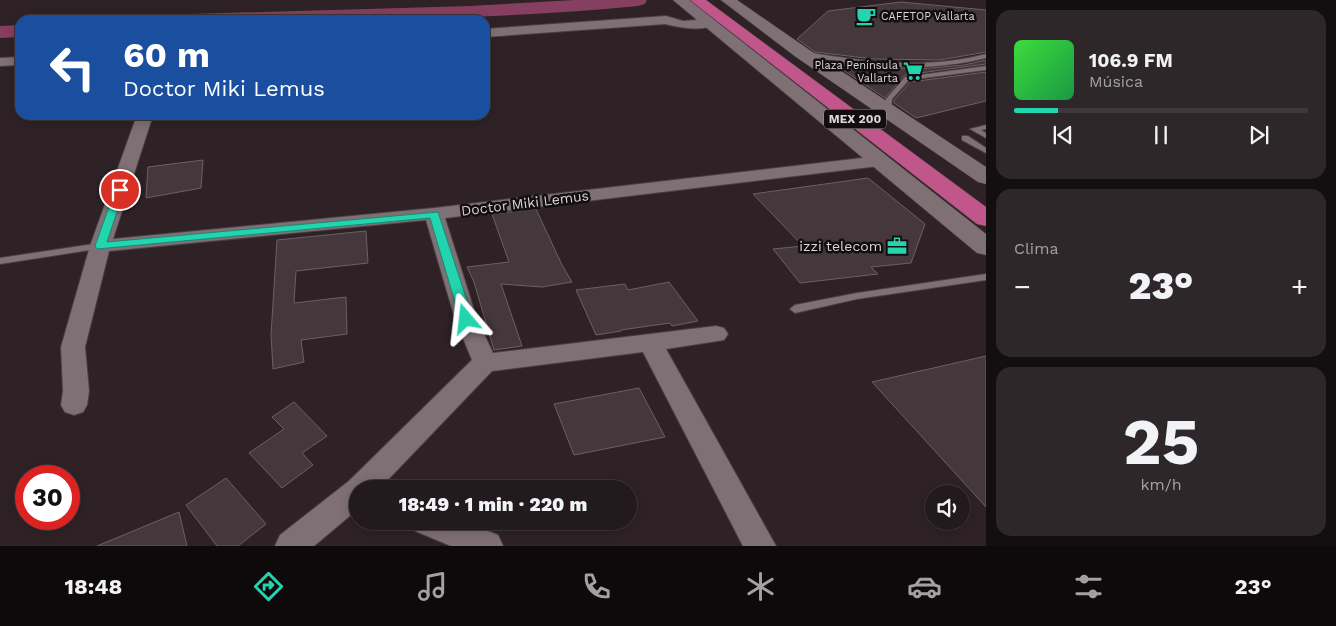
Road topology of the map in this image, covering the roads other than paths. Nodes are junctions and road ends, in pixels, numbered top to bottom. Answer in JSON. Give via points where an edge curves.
{"nodes":[{"id":1,"x":680,"y":0,"type":"edge"},
{"id":2,"x":697,"y":0,"type":"edge"},
{"id":3,"x":711,"y":0,"type":"edge"},
{"id":4,"x":728,"y":0,"type":"edge"},
{"id":5,"x":726,"y":21,"type":"junction"},
{"id":6,"x":490,"y":33,"type":"edge"},
{"id":7,"x":802,"y":53,"type":"junction"},
{"id":8,"x":986,"y":56,"type":"edge"},
{"id":9,"x":976,"y":59,"type":"junction"},
{"id":10,"x":15,"y":61,"type":"edge"},
{"id":11,"x":0,"y":62,"type":"edge"},
{"id":12,"x":986,"y":62,"type":"edge"},
{"id":13,"x":882,"y":64,"type":"junction"},
{"id":14,"x":986,"y":68,"type":"edge"},
{"id":15,"x":907,"y":78,"type":"junction"},
{"id":16,"x":888,"y":109,"type":"junction"},
{"id":17,"x":143,"y":120,"type":"edge"},
{"id":18,"x":986,"y":127,"type":"edge"},
{"id":19,"x":986,"y":136,"type":"edge"},
{"id":20,"x":965,"y":138,"type":"dead end"},
{"id":21,"x":986,"y":151,"type":"edge"},
{"id":22,"x":879,"y":161,"type":"junction"},
{"id":23,"x":986,"y":177,"type":"edge"},
{"id":24,"x":982,"y":207,"type":"edge"},
{"id":25,"x":434,"y":214,"type":"junction"},
{"id":26,"x":100,"y":246,"type":"junction"},
{"id":27,"x":986,"y":247,"type":"edge"},
{"id":28,"x":0,"y":261,"type":"edge"},
{"id":29,"x":986,"y":277,"type":"edge"},
{"id":30,"x":795,"y":309,"type":"dead end"},
{"id":31,"x":716,"y":334,"type":"dead end"},
{"id":32,"x":651,"y":344,"type":"junction"},
{"id":33,"x":485,"y":363,"type":"junction"},
{"id":34,"x":74,"y":405,"type":"dead end"},
{"id":35,"x":369,"y":480,"type":"edge"},
{"id":36,"x":349,"y":499,"type":"edge"},
{"id":37,"x":448,"y":530,"type":"edge"},
{"id":38,"x":291,"y":546,"type":"edge"},
{"id":39,"x":486,"y":546,"type":"edge"},
{"id":40,"x":760,"y":546,"type":"edge"}],
"edges":[{"from":1,"to":5,"type":"main road"},
{"from":2,"to":5,"type":"highway","number":"MEX 200"},
{"from":3,"to":5,"type":"highway","number":"MEX 200"},
{"from":4,"to":5,"type":"main road"},
{"from":5,"to":6,"type":"street","via":[[682,25],[666,20]]},
{"from":5,"to":7,"type":"main road"},
{"from":5,"to":22,"type":"main road"},
{"from":5,"to":24,"type":"highway","number":"MEX 200"},
{"from":7,"to":13,"type":"lane"},
{"from":7,"to":16,"type":"main road"},
{"from":8,"to":9,"type":"lane"},
{"from":9,"to":12,"type":"lane"},
{"from":9,"to":13,"type":"lane","via":[[934,64]]},
{"from":10,"to":11,"type":"street"},
{"from":13,"to":15,"type":"lane","via":[[901,71]]},
{"from":14,"to":15,"type":"lane"},
{"from":15,"to":16,"type":"lane","via":[[889,99]]},
{"from":16,"to":23,"type":"main road"},
{"from":17,"to":26,"type":"street"},
{"from":18,"to":19,"type":"lane","via":[[974,129]]},
{"from":20,"to":21,"type":"lane"},
{"from":22,"to":25,"type":"street","name":"Doctor Miki Lemus"},
{"from":22,"to":27,"type":"main road"},
{"from":25,"to":26,"type":"street","name":"Doctor Miki Lemus"},
{"from":25,"to":33,"type":"street","via":[[466,319]]},
{"from":26,"to":28,"type":"lane"},
{"from":26,"to":34,"type":"street","via":[[73,347]]},
{"from":29,"to":30,"type":"lane","via":[[857,296]]},
{"from":31,"to":32,"type":"street"},
{"from":32,"to":33,"type":"street"},
{"from":32,"to":40,"type":"street"},
{"from":33,"to":35,"type":"street"},
{"from":36,"to":38,"type":"street"},
{"from":37,"to":39,"type":"street"}]}
